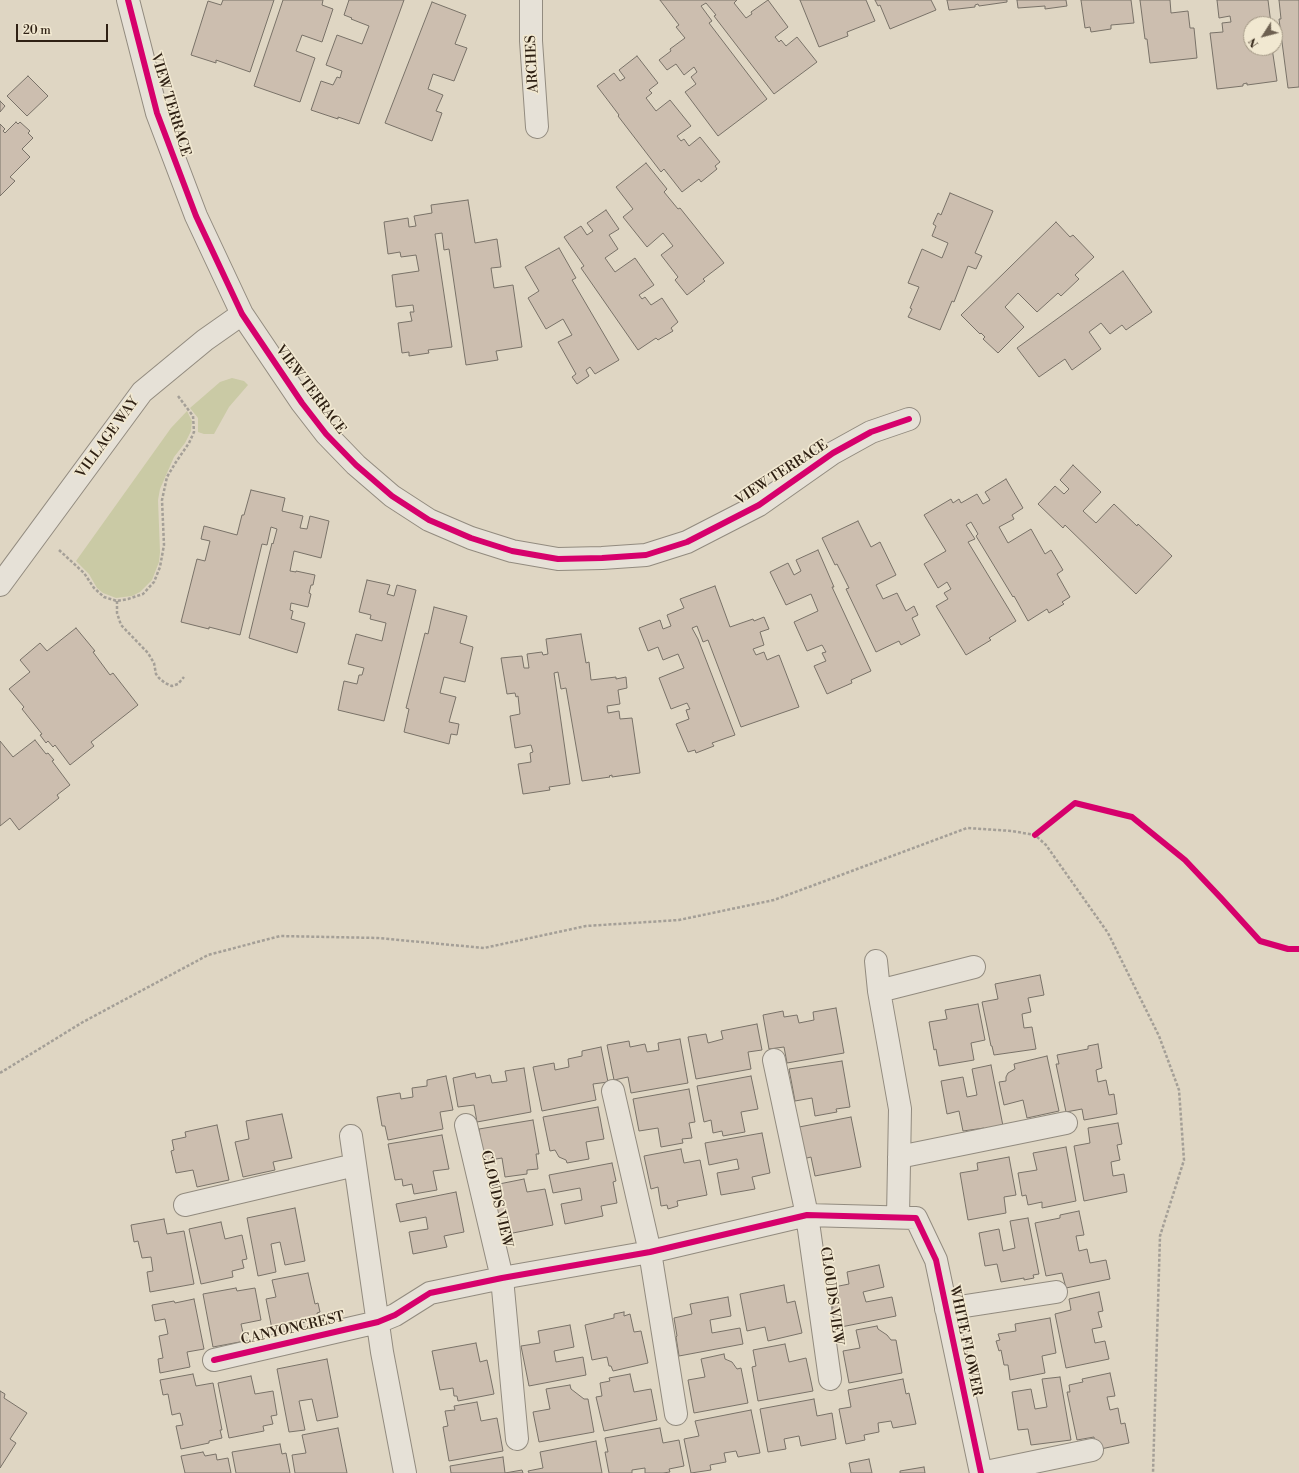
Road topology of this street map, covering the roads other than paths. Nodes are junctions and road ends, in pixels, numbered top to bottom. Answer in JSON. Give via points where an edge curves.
{"nodes":[{"id":1,"x":128,"y":0,"type":"edge"},
{"id":2,"x":531,"y":0,"type":"edge"},
{"id":3,"x":537,"y":127,"type":"dead end"},
{"id":4,"x":242,"y":314,"type":"junction"},
{"id":5,"x":909,"y":419,"type":"dead end"},
{"id":6,"x":0,"y":586,"type":"edge"},
{"id":7,"x":876,"y":961,"type":"dead end"},
{"id":8,"x":974,"y":967,"type":"dead end"},
{"id":9,"x":880,"y":991,"type":"junction"},
{"id":10,"x":774,"y":1060,"type":"dead end"},
{"id":11,"x":613,"y":1091,"type":"dead end"},
{"id":12,"x":1066,"y":1123,"type":"dead end"},
{"id":13,"x":466,"y":1125,"type":"dead end"},
{"id":14,"x":350,"y":1136,"type":"dead end"},
{"id":15,"x":899,"y":1157,"type":"junction"},
{"id":16,"x":355,"y":1165,"type":"junction"},
{"id":17,"x":185,"y":1205,"type":"dead end"},
{"id":18,"x":807,"y":1216,"type":"junction"},
{"id":19,"x":907,"y":1218,"type":"junction"},
{"id":20,"x":650,"y":1252,"type":"junction"},
{"id":21,"x":502,"y":1278,"type":"junction"},
{"id":22,"x":1056,"y":1292,"type":"dead end"},
{"id":23,"x":946,"y":1309,"type":"junction"},
{"id":24,"x":378,"y":1322,"type":"junction"},
{"id":25,"x":214,"y":1360,"type":"dead end"},
{"id":26,"x":830,"y":1379,"type":"dead end"},
{"id":27,"x":676,"y":1414,"type":"dead end"},
{"id":28,"x":517,"y":1439,"type":"dead end"},
{"id":29,"x":1092,"y":1450,"type":"dead end"},
{"id":30,"x":405,"y":1473,"type":"edge"},
{"id":31,"x":981,"y":1473,"type":"edge"}],
"edges":[{"from":1,"to":4,"type":"street","name":"VIEW TERRACE","via":[[157,112],[196,216]]},
{"from":2,"to":3,"type":"street","name":"ARCHES"},
{"from":4,"to":5,"type":"street","name":"VIEW TERRACE","via":[[326,434],[356,465],[392,496],[430,520],[470,538],[512,551],[558,559],[646,555],[687,542],[759,505],[833,453],[871,432]]},
{"from":4,"to":6,"type":"street","name":"VILLAGE WAY","via":[[205,340],[142,392]]},
{"from":7,"to":9,"type":"street","name":"WHITE FLOWER"},
{"from":8,"to":9,"type":"street"},
{"from":9,"to":15,"type":"street","name":"WHITE FLOWER","via":[[900,1109]]},
{"from":10,"to":18,"type":"street","name":"CLOUDS VIEW"},
{"from":11,"to":20,"type":"street"},
{"from":12,"to":15,"type":"street"},
{"from":13,"to":21,"type":"street","name":"CLOUDS VIEW"},
{"from":14,"to":16,"type":"street"},
{"from":15,"to":19,"type":"street","name":"WHITE FLOWER"},
{"from":16,"to":17,"type":"street"},
{"from":16,"to":24,"type":"street"},
{"from":18,"to":19,"type":"street"},
{"from":18,"to":20,"type":"street"},
{"from":18,"to":26,"type":"street","name":"CLOUDS VIEW"},
{"from":19,"to":23,"type":"street","name":"WHITE FLOWER","via":[[936,1260]]},
{"from":20,"to":21,"type":"street"},
{"from":20,"to":27,"type":"street"},
{"from":21,"to":24,"type":"street","via":[[430,1293],[395,1315]]},
{"from":21,"to":28,"type":"street","name":"CLOUDS VIEW"},
{"from":22,"to":23,"type":"street","name":"WHITE FLOWER"},
{"from":23,"to":31,"type":"street","name":"WHITE FLOWER"},
{"from":24,"to":25,"type":"street","name":"CANYONCREST"},
{"from":24,"to":30,"type":"street"},
{"from":29,"to":31,"type":"street","name":"WHITE FLOWER"}]}
